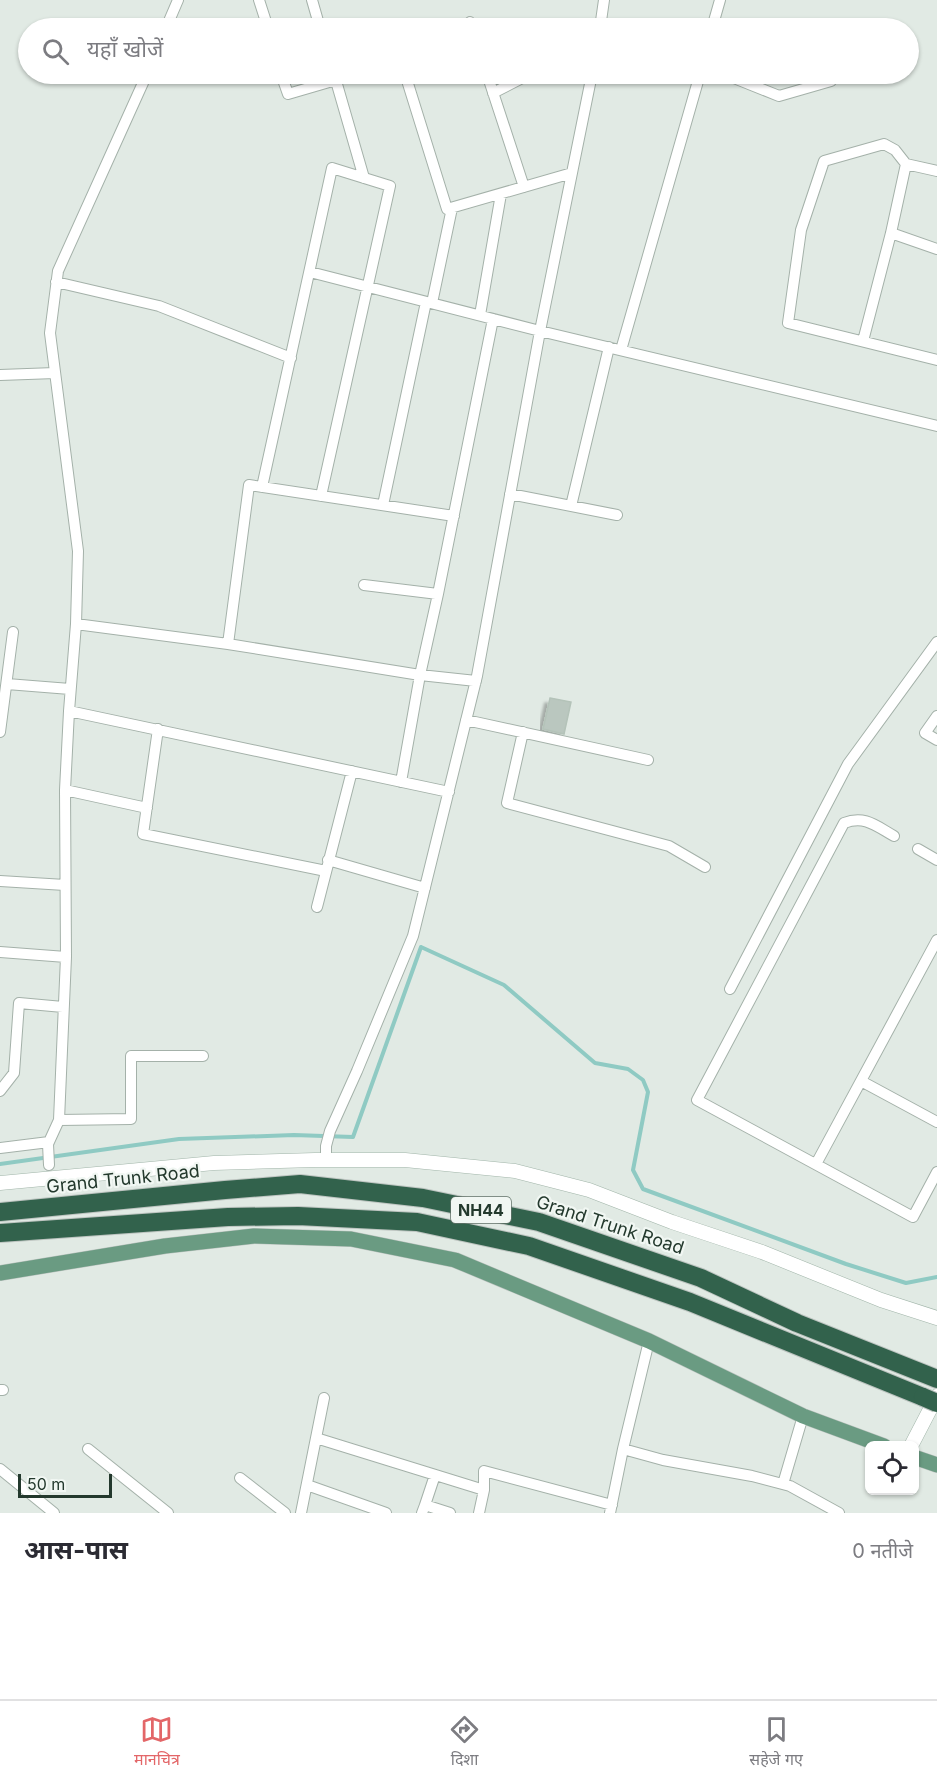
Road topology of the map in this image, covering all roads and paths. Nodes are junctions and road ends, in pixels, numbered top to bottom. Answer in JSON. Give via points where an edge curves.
{"nodes":[{"id":1,"x":178,"y":0,"type":"edge"},
{"id":2,"x":259,"y":0,"type":"edge"},
{"id":3,"x":312,"y":0,"type":"edge"},
{"id":4,"x":604,"y":0,"type":"edge"},
{"id":5,"x":720,"y":0,"type":"edge"},
{"id":6,"x":170,"y":18,"type":"edge"},
{"id":7,"x":265,"y":18,"type":"edge"},
{"id":8,"x":317,"y":18,"type":"edge"},
{"id":9,"x":601,"y":18,"type":"edge"},
{"id":10,"x":715,"y":18,"type":"edge"},
{"id":11,"x":142,"y":84,"type":"edge"},
{"id":12,"x":285,"y":84,"type":"edge"},
{"id":13,"x":316,"y":84,"type":"edge"},
{"id":14,"x":337,"y":84,"type":"edge"},
{"id":15,"x":408,"y":84,"type":"edge"},
{"id":16,"x":491,"y":84,"type":"edge"},
{"id":17,"x":511,"y":84,"type":"edge"},
{"id":18,"x":590,"y":84,"type":"edge"},
{"id":19,"x":697,"y":84,"type":"edge"},
{"id":20,"x":749,"y":84,"type":"edge"},
{"id":21,"x":821,"y":84,"type":"edge"},
{"id":22,"x":494,"y":93,"type":"junction"},
{"id":23,"x":906,"y":164,"type":"junction"},
{"id":24,"x":937,"y":171,"type":"edge"},
{"id":25,"x":572,"y":173,"type":"junction"},
{"id":26,"x":364,"y":178,"type":"junction"},
{"id":27,"x":524,"y":187,"type":"junction"},
{"id":28,"x":501,"y":194,"type":"junction"},
{"id":29,"x":452,"y":208,"type":"junction"},
{"id":30,"x":891,"y":233,"type":"junction"},
{"id":31,"x":937,"y":249,"type":"edge"},
{"id":32,"x":310,"y":272,"type":"junction"},
{"id":33,"x":56,"y":282,"type":"junction"},
{"id":34,"x":368,"y":286,"type":"junction"},
{"id":35,"x":429,"y":302,"type":"junction"},
{"id":36,"x":480,"y":315,"type":"junction"},
{"id":37,"x":493,"y":319,"type":"junction"},
{"id":38,"x":540,"y":331,"type":"junction"},
{"id":39,"x":863,"y":341,"type":"junction"},
{"id":40,"x":609,"y":347,"type":"junction"},
{"id":41,"x":621,"y":350,"type":"junction"},
{"id":42,"x":291,"y":358,"type":"junction"},
{"id":43,"x":937,"y":360,"type":"edge"},
{"id":44,"x":56,"y":373,"type":"junction"},
{"id":45,"x":0,"y":375,"type":"edge"},
{"id":46,"x":937,"y":426,"type":"edge"},
{"id":47,"x":262,"y":487,"type":"junction"},
{"id":48,"x":510,"y":494,"type":"junction"},
{"id":49,"x":321,"y":496,"type":"junction"},
{"id":50,"x":383,"y":505,"type":"junction"},
{"id":51,"x":571,"y":506,"type":"junction"},
{"id":52,"x":617,"y":515,"type":"dead end"},
{"id":53,"x":454,"y":516,"type":"junction"},
{"id":54,"x":364,"y":585,"type":"dead end"},
{"id":55,"x":438,"y":594,"type":"junction"},
{"id":56,"x":76,"y":624,"type":"junction"},
{"id":57,"x":14,"y":632,"type":"dead end"},
{"id":58,"x":937,"y":642,"type":"edge"},
{"id":59,"x":228,"y":644,"type":"junction"},
{"id":60,"x":420,"y":675,"type":"junction"},
{"id":61,"x":476,"y":681,"type":"junction"},
{"id":62,"x":7,"y":684,"type":"junction"},
{"id":63,"x":70,"y":689,"type":"junction"},
{"id":64,"x":69,"y":711,"type":"junction"},
{"id":65,"x":937,"y":716,"type":"edge"},
{"id":66,"x":466,"y":720,"type":"junction"},
{"id":67,"x":158,"y":729,"type":"junction"},
{"id":68,"x":0,"y":732,"type":"edge"},
{"id":69,"x":524,"y":732,"type":"junction"},
{"id":70,"x":937,"y":740,"type":"edge"},
{"id":71,"x":648,"y":760,"type":"dead end"},
{"id":72,"x":352,"y":771,"type":"junction"},
{"id":73,"x":401,"y":782,"type":"junction"},
{"id":74,"x":65,"y":790,"type":"junction"},
{"id":75,"x":448,"y":792,"type":"junction"},
{"id":76,"x":147,"y":808,"type":"junction"},
{"id":77,"x":894,"y":836,"type":"dead end"},
{"id":78,"x":918,"y":849,"type":"dead end"},
{"id":79,"x":937,"y":860,"type":"edge"},
{"id":80,"x":327,"y":866,"type":"junction"},
{"id":81,"x":705,"y":867,"type":"dead end"},
{"id":82,"x":0,"y":881,"type":"edge"},
{"id":83,"x":65,"y":885,"type":"junction"},
{"id":84,"x":425,"y":888,"type":"junction"},
{"id":85,"x":317,"y":907,"type":"dead end"},
{"id":86,"x":937,"y":940,"type":"edge"},
{"id":87,"x":0,"y":952,"type":"edge"},
{"id":88,"x":66,"y":957,"type":"junction"},
{"id":89,"x":730,"y":989,"type":"dead end"},
{"id":90,"x":63,"y":1007,"type":"junction"},
{"id":91,"x":203,"y":1056,"type":"dead end"},
{"id":92,"x":861,"y":1081,"type":"junction"},
{"id":93,"x":0,"y":1090,"type":"edge"},
{"id":94,"x":58,"y":1120,"type":"junction"},
{"id":95,"x":937,"y":1122,"type":"edge"},
{"id":96,"x":49,"y":1143,"type":"junction"},
{"id":97,"x":0,"y":1148,"type":"edge"},
{"id":98,"x":326,"y":1153,"type":"junction"},
{"id":99,"x":816,"y":1164,"type":"junction"},
{"id":100,"x":49,"y":1165,"type":"dead end"},
{"id":101,"x":937,"y":1172,"type":"edge"},
{"id":102,"x":0,"y":1183,"type":"edge"},
{"id":103,"x":0,"y":1212,"type":"edge"},
{"id":104,"x":0,"y":1233,"type":"edge"},
{"id":105,"x":0,"y":1273,"type":"edge"},
{"id":106,"x":937,"y":1318,"type":"edge"},
{"id":107,"x":649,"y":1341,"type":"junction"},
{"id":108,"x":936,"y":1378,"type":"edge"},
{"id":109,"x":324,"y":1398,"type":"dead end"},
{"id":110,"x":932,"y":1399,"type":"edge"},
{"id":111,"x":803,"y":1416,"type":"junction"},
{"id":112,"x":316,"y":1438,"type":"junction"},
{"id":113,"x":870,"y":1441,"type":"edge"},
{"id":114,"x":913,"y":1441,"type":"edge"},
{"id":115,"x":88,"y":1449,"type":"dead end"},
{"id":116,"x":623,"y":1449,"type":"junction"},
{"id":117,"x":919,"y":1458,"type":"edge"},
{"id":118,"x":937,"y":1465,"type":"edge"},
{"id":119,"x":0,"y":1469,"type":"edge"},
{"id":120,"x":435,"y":1475,"type":"junction"},
{"id":121,"x":240,"y":1478,"type":"dead end"},
{"id":122,"x":783,"y":1484,"type":"junction"},
{"id":123,"x":307,"y":1485,"type":"junction"},
{"id":124,"x":484,"y":1490,"type":"junction"},
{"id":125,"x":423,"y":1509,"type":"edge"},
{"id":126,"x":611,"y":1509,"type":"edge"},
{"id":127,"x":54,"y":1513,"type":"edge"},
{"id":128,"x":168,"y":1513,"type":"edge"},
{"id":129,"x":285,"y":1513,"type":"edge"},
{"id":130,"x":301,"y":1513,"type":"edge"},
{"id":131,"x":386,"y":1513,"type":"edge"},
{"id":132,"x":450,"y":1513,"type":"edge"},
{"id":133,"x":479,"y":1513,"type":"edge"},
{"id":134,"x":839,"y":1513,"type":"edge"}],
"edges":[{"from":1,"to":6,"type":"street"},
{"from":2,"to":7,"type":"street"},
{"from":3,"to":8,"type":"street"},
{"from":4,"to":9,"type":"street"},
{"from":5,"to":10,"type":"street"},
{"from":11,"to":33,"type":"street","via":[[57,272]]},
{"from":12,"to":13,"type":"street","via":[[288,94]]},
{"from":14,"to":26,"type":"street"},
{"from":15,"to":29,"type":"street","via":[[447,210]]},
{"from":16,"to":22,"type":"street"},
{"from":17,"to":22,"type":"street"},
{"from":18,"to":25,"type":"street"},
{"from":19,"to":41,"type":"street"},
{"from":20,"to":21,"type":"street","via":[[779,96]]},
{"from":22,"to":27,"type":"street"},
{"from":23,"to":24,"type":"street"},
{"from":23,"to":30,"type":"street"},
{"from":23,"to":39,"type":"street","via":[[884,144],[824,161],[801,230],[788,322]]},
{"from":25,"to":27,"type":"street"},
{"from":25,"to":38,"type":"street"},
{"from":26,"to":32,"type":"street","via":[[332,168]]},
{"from":26,"to":34,"type":"street","via":[[390,186]]},
{"from":27,"to":28,"type":"street"},
{"from":28,"to":29,"type":"street"},
{"from":28,"to":36,"type":"street"},
{"from":29,"to":35,"type":"street"},
{"from":30,"to":31,"type":"street"},
{"from":30,"to":39,"type":"street"},
{"from":32,"to":34,"type":"street"},
{"from":32,"to":42,"type":"street"},
{"from":33,"to":42,"type":"street","via":[[159,306]]},
{"from":33,"to":44,"type":"street","via":[[50,333]]},
{"from":34,"to":35,"type":"street"},
{"from":34,"to":49,"type":"street"},
{"from":35,"to":36,"type":"street"},
{"from":35,"to":50,"type":"street"},
{"from":36,"to":37,"type":"street"},
{"from":37,"to":38,"type":"street"},
{"from":37,"to":53,"type":"street"},
{"from":38,"to":40,"type":"street"},
{"from":38,"to":48,"type":"street"},
{"from":39,"to":43,"type":"street"},
{"from":40,"to":41,"type":"street"},
{"from":40,"to":51,"type":"street"},
{"from":41,"to":46,"type":"street"},
{"from":42,"to":47,"type":"street"},
{"from":44,"to":45,"type":"street"},
{"from":44,"to":56,"type":"street","via":[[78,551]]},
{"from":47,"to":49,"type":"street"},
{"from":47,"to":59,"type":"street","via":[[249,485]]},
{"from":48,"to":51,"type":"street"},
{"from":48,"to":61,"type":"street"},
{"from":49,"to":50,"type":"street"},
{"from":50,"to":53,"type":"street"},
{"from":51,"to":52,"type":"street"},
{"from":53,"to":55,"type":"street"},
{"from":54,"to":55,"type":"street"},
{"from":55,"to":60,"type":"street"},
{"from":56,"to":59,"type":"street"},
{"from":56,"to":63,"type":"street"},
{"from":57,"to":62,"type":"street"},
{"from":58,"to":89,"type":"street","via":[[848,764]]},
{"from":59,"to":60,"type":"street"},
{"from":60,"to":61,"type":"street"},
{"from":60,"to":73,"type":"street"},
{"from":61,"to":66,"type":"street"},
{"from":62,"to":63,"type":"street"},
{"from":62,"to":68,"type":"street"},
{"from":63,"to":64,"type":"street"},
{"from":64,"to":67,"type":"street"},
{"from":64,"to":74,"type":"street"},
{"from":65,"to":70,"type":"street","via":[[925,733]]},
{"from":66,"to":69,"type":"street"},
{"from":66,"to":75,"type":"street"},
{"from":67,"to":72,"type":"street"},
{"from":67,"to":76,"type":"street"},
{"from":69,"to":71,"type":"street"},
{"from":69,"to":81,"type":"street","via":[[507,803],[669,846]]},
{"from":72,"to":73,"type":"street"},
{"from":72,"to":80,"type":"street"},
{"from":73,"to":75,"type":"street"},
{"from":74,"to":76,"type":"street"},
{"from":74,"to":83,"type":"street"},
{"from":75,"to":84,"type":"street"},
{"from":76,"to":80,"type":"street","via":[[143,834]]},
{"from":77,"to":99,"type":"street","via":[[867,820],[844,823],[697,1100]]},
{"from":78,"to":79,"type":"street"},
{"from":80,"to":84,"type":"street"},
{"from":80,"to":85,"type":"street"},
{"from":82,"to":83,"type":"street"},
{"from":83,"to":88,"type":"street"},
{"from":84,"to":98,"type":"street","via":[[413,936],[330,1131]]},
{"from":86,"to":92,"type":"street"},
{"from":87,"to":88,"type":"street"},
{"from":88,"to":90,"type":"street"},
{"from":90,"to":93,"type":"street","via":[[19,1003],[14,1073]]},
{"from":90,"to":94,"type":"street"},
{"from":91,"to":94,"type":"street","via":[[131,1056],[131,1119]]},
{"from":92,"to":95,"type":"street"},
{"from":92,"to":99,"type":"street"},
{"from":94,"to":96,"type":"street"},
{"from":96,"to":97,"type":"street"},
{"from":96,"to":100,"type":"street"},
{"from":98,"to":102,"type":"street"},
{"from":98,"to":106,"type":"street","via":[[515,1171],[589,1190]]},
{"from":99,"to":101,"type":"street","via":[[913,1217]]},
{"from":103,"to":108,"type":"highway","name":"Grand Trunk Road","number":"NH44","via":[[300,1184],[423,1198],[538,1222],[701,1278],[797,1323]]},
{"from":104,"to":110,"type":"highway","number":"NH44","via":[[228,1217],[417,1222],[529,1246],[690,1302]]},
{"from":105,"to":107,"type":"main road","via":[[254,1236],[351,1239],[455,1260]]},
{"from":107,"to":111,"type":"main road"},
{"from":107,"to":116,"type":"street"},
{"from":109,"to":112,"type":"street"},
{"from":110,"to":114,"type":"street"},
{"from":111,"to":113,"type":"main road"},
{"from":111,"to":122,"type":"street"},
{"from":112,"to":120,"type":"street"},
{"from":112,"to":123,"type":"street"},
{"from":115,"to":128,"type":"street"},
{"from":116,"to":122,"type":"street"},
{"from":116,"to":126,"type":"street"},
{"from":117,"to":118,"type":"main road"},
{"from":119,"to":127,"type":"street"},
{"from":120,"to":124,"type":"street"},
{"from":120,"to":125,"type":"street"},
{"from":121,"to":129,"type":"street"},
{"from":122,"to":134,"type":"street"},
{"from":123,"to":130,"type":"street"},
{"from":123,"to":131,"type":"street"},
{"from":124,"to":126,"type":"street","via":[[484,1471]]},
{"from":124,"to":133,"type":"street"},
{"from":125,"to":132,"type":"street"}]}
